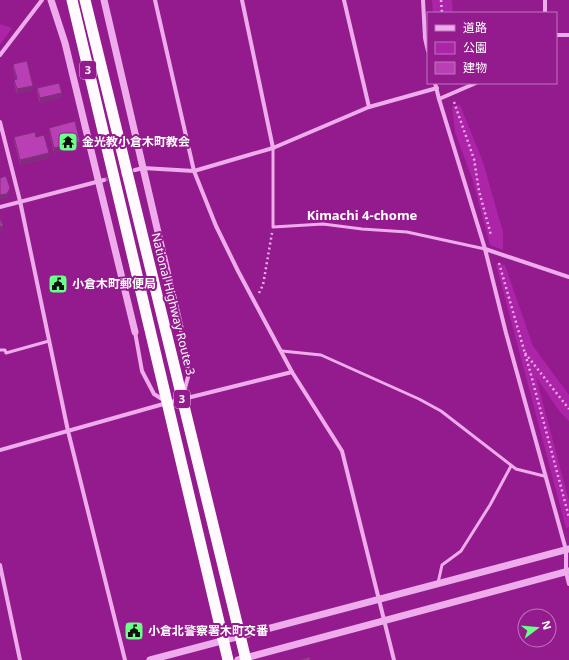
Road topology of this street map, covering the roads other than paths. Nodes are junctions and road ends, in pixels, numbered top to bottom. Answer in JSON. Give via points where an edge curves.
{"nodes":[{"id":1,"x":42,"y":0,"type":"edge"},
{"id":2,"x":51,"y":0,"type":"edge"},
{"id":3,"x":72,"y":0,"type":"edge"},
{"id":4,"x":85,"y":0,"type":"edge"},
{"id":5,"x":104,"y":0,"type":"edge"},
{"id":6,"x":155,"y":0,"type":"edge"},
{"id":7,"x":242,"y":0,"type":"edge"},
{"id":8,"x":344,"y":0,"type":"edge"},
{"id":9,"x":423,"y":0,"type":"edge"},
{"id":10,"x":545,"y":0,"type":"edge"},
{"id":11,"x":546,"y":12,"type":"edge"},
{"id":12,"x":557,"y":35,"type":"edge"},
{"id":13,"x":569,"y":35,"type":"edge"},
{"id":14,"x":427,"y":47,"type":"edge"},
{"id":15,"x":0,"y":55,"type":"edge"},
{"id":16,"x":435,"y":84,"type":"edge"},
{"id":17,"x":474,"y":84,"type":"edge"},
{"id":18,"x":437,"y":88,"type":"junction"},
{"id":19,"x":439,"y":100,"type":"junction"},
{"id":20,"x":369,"y":107,"type":"junction"},
{"id":21,"x":0,"y":122,"type":"edge"},
{"id":22,"x":273,"y":148,"type":"junction"},
{"id":23,"x":143,"y":168,"type":"junction"},
{"id":24,"x":135,"y":170,"type":"tunnel mouth"},
{"id":25,"x":194,"y":171,"type":"junction"},
{"id":26,"x":101,"y":180,"type":"junction"},
{"id":27,"x":20,"y":201,"type":"junction"},
{"id":28,"x":0,"y":207,"type":"edge"},
{"id":29,"x":485,"y":249,"type":"junction"},
{"id":30,"x":569,"y":277,"type":"edge"},
{"id":31,"x":180,"y":327,"type":"joint"},
{"id":32,"x":135,"y":332,"type":"joint"},
{"id":33,"x":49,"y":341,"type":"junction"},
{"id":34,"x":0,"y":350,"type":"edge"},
{"id":35,"x":282,"y":351,"type":"junction"},
{"id":36,"x":292,"y":372,"type":"junction"},
{"id":37,"x":182,"y":398,"type":"junction"},
{"id":38,"x":167,"y":402,"type":"junction"},
{"id":39,"x":68,"y":431,"type":"junction"},
{"id":40,"x":0,"y":450,"type":"edge"},
{"id":41,"x":511,"y":466,"type":"junction"},
{"id":42,"x":544,"y":476,"type":"junction"},
{"id":43,"x":567,"y":549,"type":"edge"},
{"id":44,"x":0,"y":565,"type":"edge"},
{"id":45,"x":568,"y":572,"type":"edge"},
{"id":46,"x":438,"y":583,"type":"junction"},
{"id":47,"x":569,"y":584,"type":"edge"},
{"id":48,"x":378,"y":599,"type":"junction"},
{"id":49,"x":383,"y":620,"type":"junction"},
{"id":50,"x":240,"y":635,"type":"junction"},
{"id":51,"x":223,"y":640,"type":"junction"},
{"id":52,"x":243,"y":659,"type":"edge"},
{"id":53,"x":20,"y":660,"type":"edge"},
{"id":54,"x":125,"y":660,"type":"edge"},
{"id":55,"x":150,"y":660,"type":"edge"},
{"id":56,"x":228,"y":660,"type":"edge"},
{"id":57,"x":394,"y":660,"type":"edge"}],
"edges":[{"from":1,"to":15,"type":"street"},
{"from":2,"to":26,"type":"street"},
{"from":3,"to":38,"type":"highway","number":"3"},
{"from":4,"to":37,"type":"highway","name":"National Highway Route 3","number":"3"},
{"from":5,"to":23,"type":"street"},
{"from":6,"to":25,"type":"street"},
{"from":7,"to":22,"type":"street"},
{"from":8,"to":20,"type":"street"},
{"from":9,"to":14,"type":"street"},
{"from":10,"to":11,"type":"street"},
{"from":12,"to":13,"type":"street"},
{"from":16,"to":18,"type":"street"},
{"from":17,"to":19,"type":"street"},
{"from":18,"to":19,"type":"street"},
{"from":18,"to":20,"type":"street"},
{"from":19,"to":29,"type":"street"},
{"from":20,"to":22,"type":"street"},
{"from":21,"to":27,"type":"street"},
{"from":22,"to":25,"type":"street"},
{"from":22,"to":29,"type":"lane","via":[[273,227],[323,224],[407,232]]},
{"from":23,"to":24,"type":"street"},
{"from":23,"to":25,"type":"street"},
{"from":23,"to":31,"type":"street"},
{"from":25,"to":35,"type":"street","via":[[216,226]]},
{"from":26,"to":27,"type":"street"},
{"from":26,"to":32,"type":"street"},
{"from":27,"to":28,"type":"street"},
{"from":27,"to":33,"type":"street"},
{"from":29,"to":30,"type":"street"},
{"from":29,"to":42,"type":"street"},
{"from":31,"to":37,"type":"street","via":[[187,357],[188,377]]},
{"from":32,"to":38,"type":"street","via":[[142,371],[154,394]]},
{"from":33,"to":34,"type":"lane","via":[[6,353],[5,350]]},
{"from":33,"to":39,"type":"street"},
{"from":35,"to":36,"type":"street"},
{"from":35,"to":41,"type":"lane","via":[[320,356],[419,398],[441,410]]},
{"from":36,"to":37,"type":"street"},
{"from":36,"to":48,"type":"street","via":[[342,451]]},
{"from":37,"to":38,"type":"street"},
{"from":37,"to":50,"type":"highway","name":"National Highway Route 3","number":"3"},
{"from":38,"to":39,"type":"street"},
{"from":38,"to":51,"type":"highway","number":"3"},
{"from":39,"to":40,"type":"street"},
{"from":39,"to":54,"type":"street"},
{"from":41,"to":42,"type":"lane"},
{"from":41,"to":46,"type":"lane","via":[[461,551],[442,566]]},
{"from":42,"to":43,"type":"street"},
{"from":43,"to":45,"type":"street"},
{"from":43,"to":46,"type":"street"},
{"from":44,"to":53,"type":"street"},
{"from":45,"to":47,"type":"street"},
{"from":45,"to":49,"type":"street"},
{"from":46,"to":48,"type":"street"},
{"from":48,"to":49,"type":"street"},
{"from":48,"to":50,"type":"street"},
{"from":49,"to":52,"type":"street"},
{"from":49,"to":57,"type":"street"},
{"from":50,"to":51,"type":"street"},
{"from":50,"to":52,"type":"highway","name":"National Highway Route 3","number":"3"},
{"from":51,"to":55,"type":"street"},
{"from":51,"to":56,"type":"highway","number":"3"}]}
